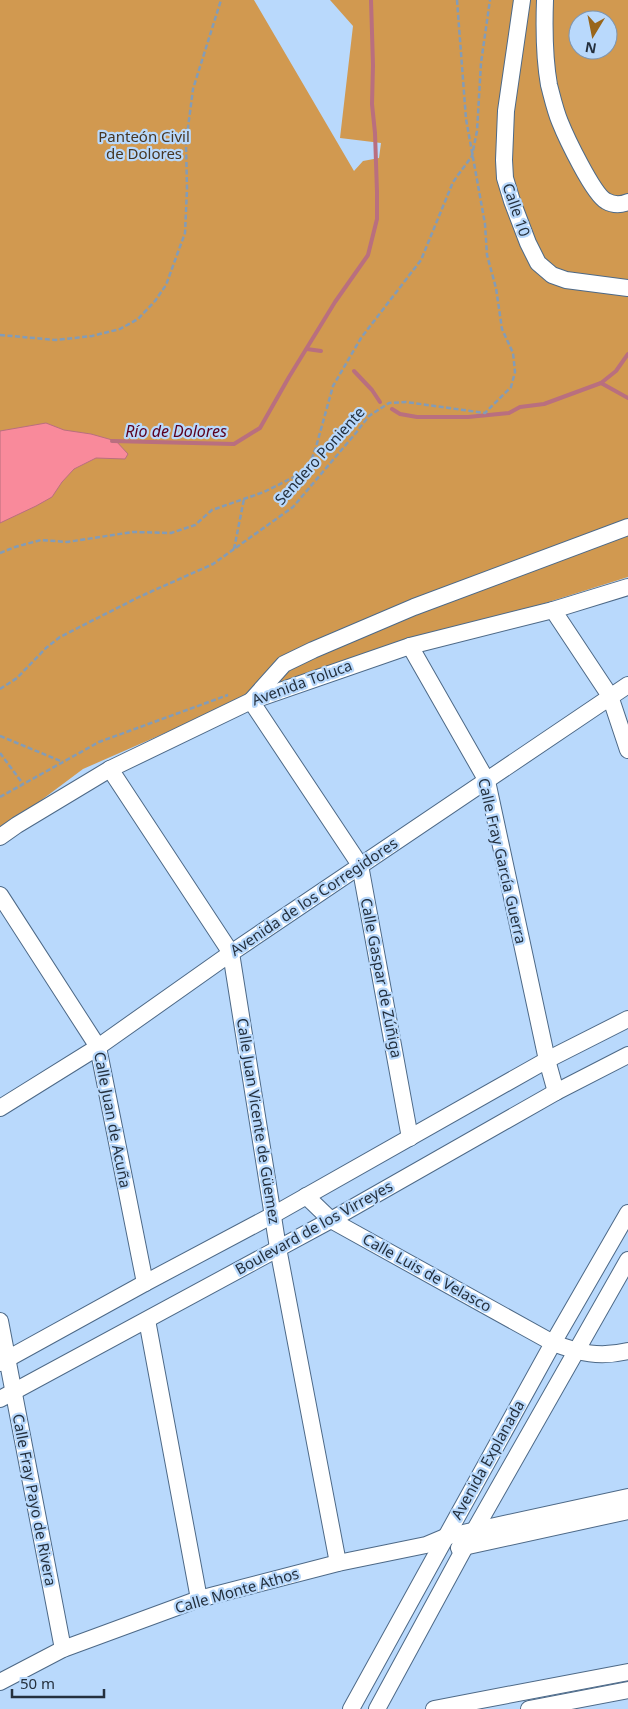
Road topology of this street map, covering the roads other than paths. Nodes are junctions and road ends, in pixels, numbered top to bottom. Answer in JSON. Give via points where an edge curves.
{"nodes":[{"id":1,"x":522,"y":0,"type":"edge"},
{"id":2,"x":545,"y":0,"type":"edge"},
{"id":3,"x":628,"y":202,"type":"edge"},
{"id":4,"x":628,"y":288,"type":"edge"},
{"id":5,"x":628,"y":527,"type":"edge"},
{"id":6,"x":628,"y":587,"type":"edge"},
{"id":7,"x":553,"y":610,"type":"junction"},
{"id":8,"x":410,"y":646,"type":"junction"},
{"id":9,"x":628,"y":685,"type":"edge"},
{"id":10,"x":610,"y":696,"type":"junction"},
{"id":11,"x":251,"y":701,"type":"junction"},
{"id":12,"x":627,"y":745,"type":"edge"},
{"id":13,"x":110,"y":769,"type":"junction"},
{"id":14,"x":487,"y":781,"type":"junction"},
{"id":15,"x":0,"y":838,"type":"edge"},
{"id":16,"x":360,"y":865,"type":"junction"},
{"id":17,"x":0,"y":895,"type":"edge"},
{"id":18,"x":231,"y":953,"type":"junction"},
{"id":19,"x":628,"y":1019,"type":"edge"},
{"id":20,"x":98,"y":1047,"type":"junction"},
{"id":21,"x":628,"y":1055,"type":"edge"},
{"id":22,"x":547,"y":1060,"type":"junction"},
{"id":23,"x":556,"y":1092,"type":"junction"},
{"id":24,"x":0,"y":1108,"type":"edge"},
{"id":25,"x":410,"y":1138,"type":"junction"},
{"id":26,"x":306,"y":1196,"type":"junction"},
{"id":27,"x":628,"y":1213,"type":"edge"},
{"id":28,"x":273,"y":1215,"type":"junction"},
{"id":29,"x":331,"y":1220,"type":"junction"},
{"id":30,"x":278,"y":1248,"type":"junction"},
{"id":31,"x":628,"y":1260,"type":"edge"},
{"id":32,"x":144,"y":1283,"type":"junction"},
{"id":33,"x":0,"y":1320,"type":"edge"},
{"id":34,"x":147,"y":1320,"type":"junction"},
{"id":35,"x":553,"y":1343,"type":"junction"},
{"id":36,"x":628,"y":1351,"type":"edge"},
{"id":37,"x":575,"y":1352,"type":"junction"},
{"id":38,"x":3,"y":1361,"type":"edge"},
{"id":39,"x":6,"y":1396,"type":"edge"},
{"id":40,"x":628,"y":1498,"type":"edge"},
{"id":41,"x":628,"y":1511,"type":"edge"},
{"id":42,"x":475,"y":1532,"type":"junction"},
{"id":43,"x":436,"y":1544,"type":"junction"},
{"id":44,"x":465,"y":1547,"type":"junction"},
{"id":45,"x":338,"y":1563,"type":"junction"},
{"id":46,"x":199,"y":1598,"type":"junction"},
{"id":47,"x":63,"y":1649,"type":"junction"},
{"id":48,"x":628,"y":1672,"type":"edge"},
{"id":49,"x":0,"y":1682,"type":"edge"},
{"id":50,"x":628,"y":1690,"type":"edge"},
{"id":51,"x":351,"y":1709,"type":"edge"},
{"id":52,"x":378,"y":1709,"type":"edge"},
{"id":53,"x":434,"y":1709,"type":"edge"},
{"id":54,"x":529,"y":1709,"type":"edge"}],
"edges":[{"from":1,"to":4,"type":"street","name":"Calle 10","via":[[506,111],[504,160],[505,178],[524,234],[538,263],[552,276]]},
{"from":2,"to":3,"type":"street","via":[[549,84],[560,122],[588,179],[604,200],[613,204]]},
{"from":5,"to":11,"type":"street","via":[[414,607],[312,650],[284,664]]},
{"from":6,"to":7,"type":"street","name":"Avenida Toluca"},
{"from":7,"to":8,"type":"street","name":"Avenida Toluca"},
{"from":7,"to":10,"type":"street"},
{"from":8,"to":11,"type":"street","name":"Avenida Toluca"},
{"from":8,"to":14,"type":"street","name":"Calle Fray García Guerra"},
{"from":9,"to":10,"type":"street","name":"Avenida de los Corregidores"},
{"from":10,"to":12,"type":"street"},
{"from":10,"to":14,"type":"street","name":"Avenida de los Corregidores"},
{"from":11,"to":13,"type":"street","name":"Avenida Toluca"},
{"from":11,"to":16,"type":"street","name":"Calle Gaspar de Zúñiga"},
{"from":13,"to":15,"type":"street","name":"Avenida Toluca"},
{"from":13,"to":18,"type":"street","name":"Calle Juan Vicente de Güemez"},
{"from":14,"to":16,"type":"street","name":"Avenida de los Corregidores"},
{"from":14,"to":22,"type":"street","name":"Calle Fray García Guerra"},
{"from":16,"to":18,"type":"street","name":"Avenida de los Corregidores"},
{"from":16,"to":25,"type":"street","name":"Calle Gaspar de Zúñiga"},
{"from":17,"to":20,"type":"street","name":"Calle Juan de Acuña"},
{"from":18,"to":20,"type":"street","name":"Avenida de los Corregidores"},
{"from":18,"to":28,"type":"street","name":"Calle Juan Vicente de Güemez"},
{"from":19,"to":22,"type":"street"},
{"from":20,"to":24,"type":"street","name":"Avenida de los Corregidores"},
{"from":20,"to":32,"type":"street","name":"Calle Juan de Acuña"},
{"from":21,"to":23,"type":"street","name":"Boulevard de los Virreyes"},
{"from":22,"to":23,"type":"street","name":"Calle Fray García Guerra"},
{"from":22,"to":25,"type":"street"},
{"from":23,"to":29,"type":"street","name":"Boulevard de los Virreyes"},
{"from":25,"to":26,"type":"street"},
{"from":26,"to":28,"type":"street"},
{"from":26,"to":29,"type":"street","name":"Calle Luis de Velasco"},
{"from":27,"to":35,"type":"street","name":"Avenida Explanada"},
{"from":28,"to":30,"type":"street","name":"Calle Juan Vicente de Güemez"},
{"from":28,"to":32,"type":"street"},
{"from":29,"to":30,"type":"street","name":"Boulevard de los Virreyes"},
{"from":29,"to":35,"type":"street","name":"Calle Luis de Velasco"},
{"from":30,"to":34,"type":"street","name":"Boulevard de los Virreyes"},
{"from":30,"to":45,"type":"street","name":"Calle Juan Vicente de Güemez"},
{"from":31,"to":37,"type":"street","name":"Avenida Explanada"},
{"from":32,"to":38,"type":"street"},
{"from":33,"to":38,"type":"street","name":"Calle Fray Payo de Rivera"},
{"from":34,"to":39,"type":"street","name":"Boulevard de los Virreyes"},
{"from":34,"to":46,"type":"street"},
{"from":35,"to":37,"type":"street","name":"Calle Luis de Velasco"},
{"from":35,"to":43,"type":"street","name":"Avenida Explanada"},
{"from":36,"to":37,"type":"street","name":"Calle Luis de Velasco","via":[[594,1355]]},
{"from":37,"to":42,"type":"street","name":"Avenida Explanada"},
{"from":38,"to":39,"type":"street","name":"Calle Fray Payo de Rivera"},
{"from":39,"to":47,"type":"street","name":"Calle Fray Payo de Rivera"},
{"from":40,"to":42,"type":"street","name":"Calle Monte Athos"},
{"from":41,"to":44,"type":"street","name":"Calle Monte Athos"},
{"from":42,"to":43,"type":"street","name":"Calle Monte Athos"},
{"from":42,"to":44,"type":"street","name":"Avenida Explanada"},
{"from":43,"to":44,"type":"street","name":"Calle Monte Athos"},
{"from":43,"to":45,"type":"street","name":"Calle Monte Athos"},
{"from":43,"to":51,"type":"street","name":"Avenida Explanada"},
{"from":44,"to":52,"type":"street","name":"Avenida Explanada"},
{"from":45,"to":46,"type":"street","name":"Calle Monte Athos"},
{"from":46,"to":47,"type":"street","name":"Calle Monte Athos"},
{"from":47,"to":49,"type":"street","name":"Calle Monte Athos"},
{"from":48,"to":53,"type":"street"},
{"from":50,"to":54,"type":"street"}]}
